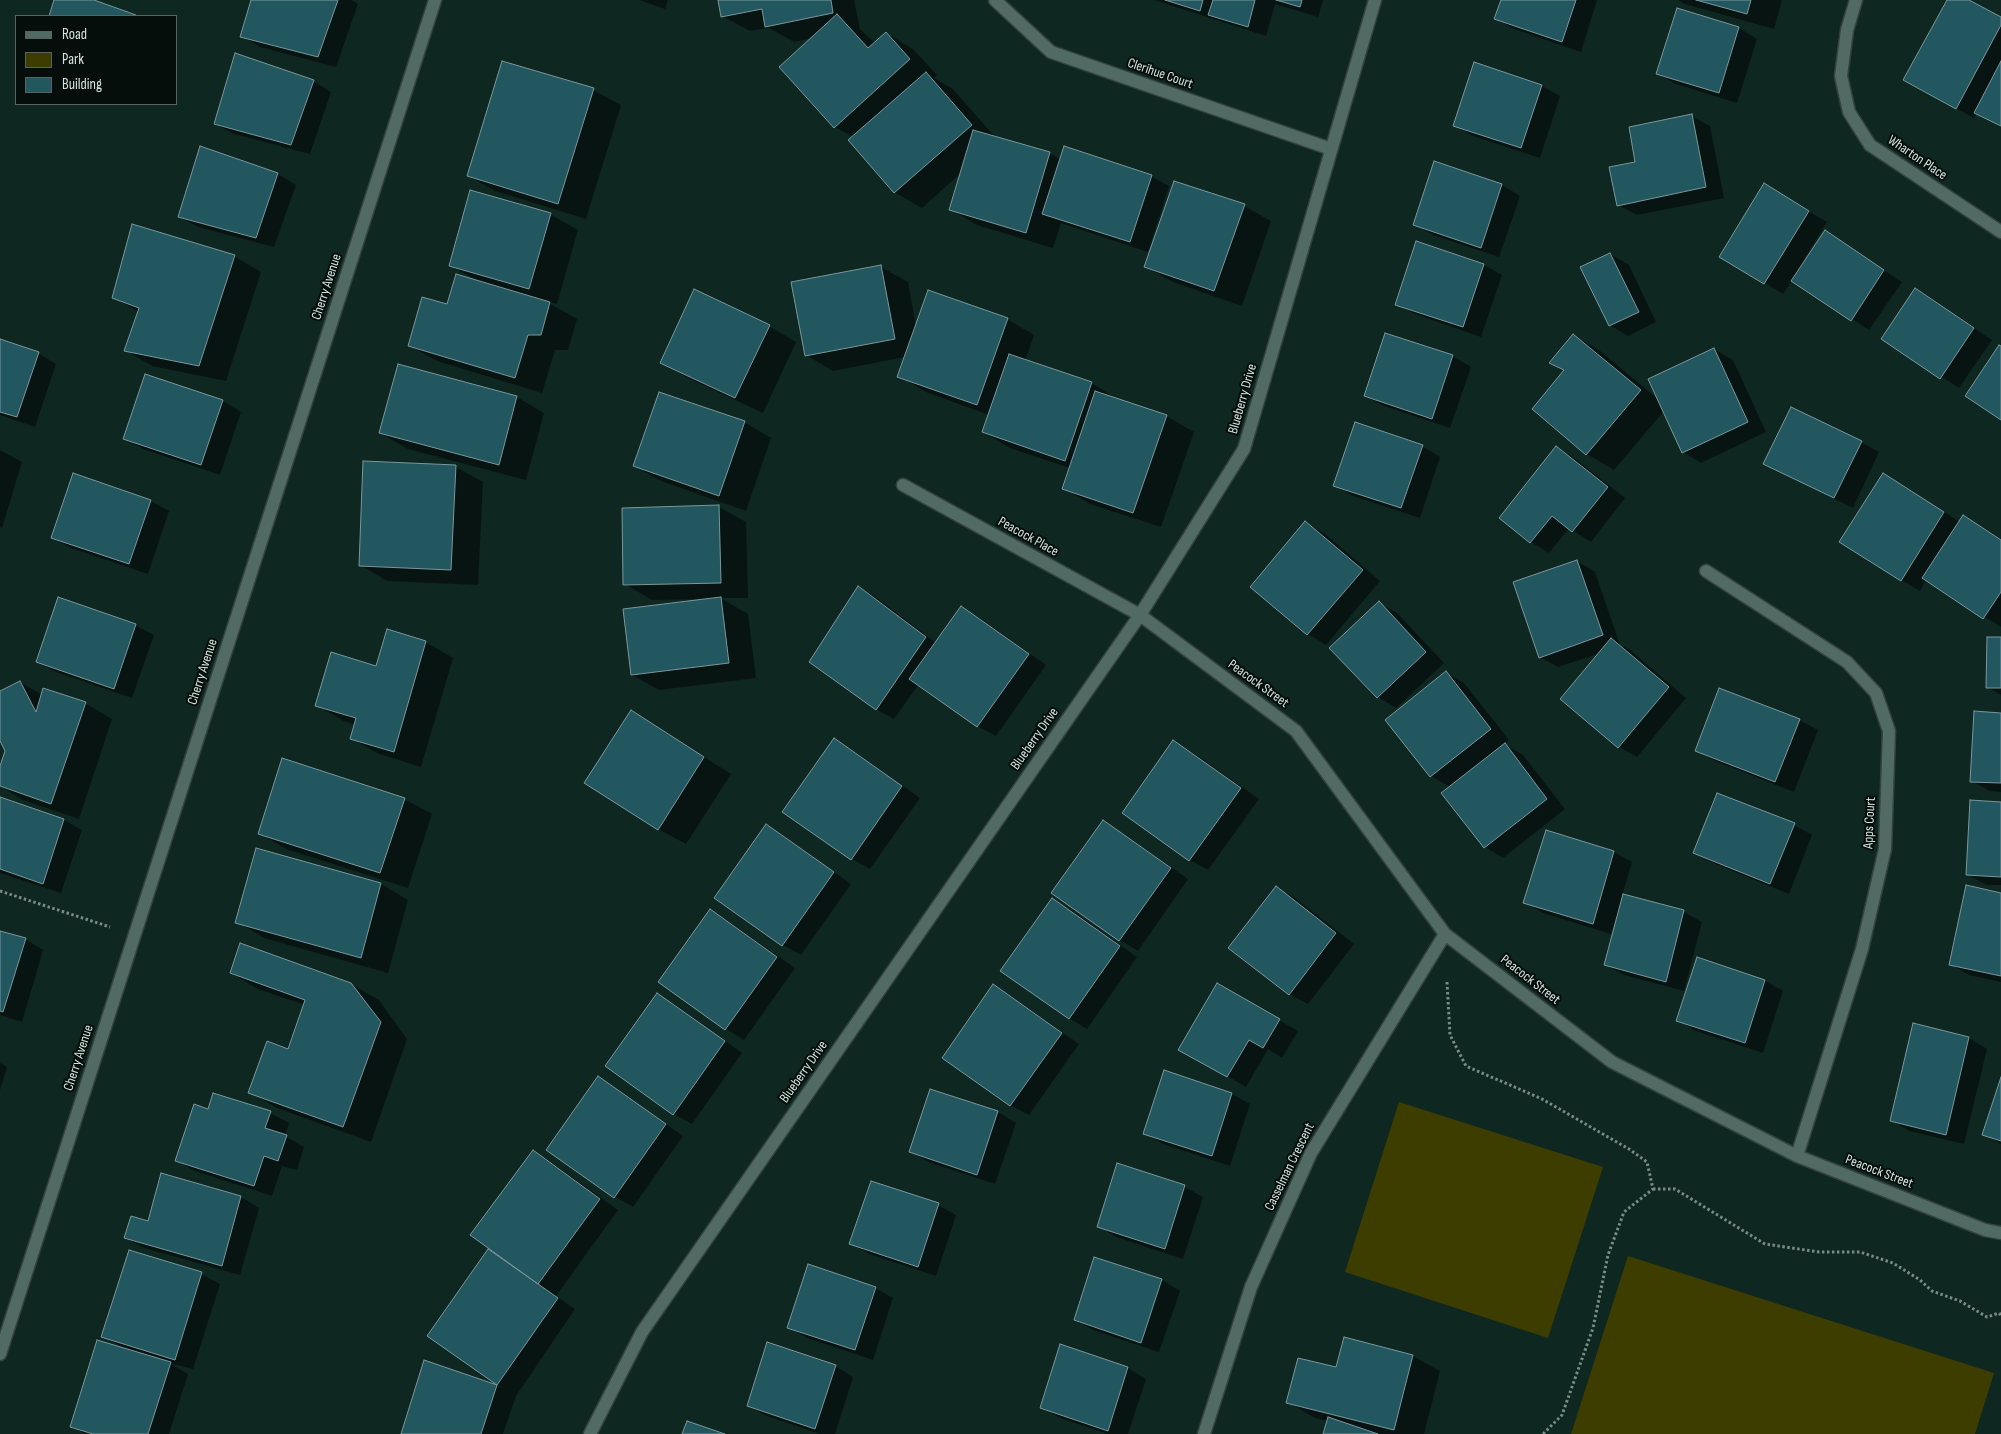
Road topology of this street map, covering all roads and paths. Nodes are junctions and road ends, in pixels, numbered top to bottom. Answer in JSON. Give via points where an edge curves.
{"nodes":[{"id":1,"x":435,"y":0,"type":"edge"},
{"id":2,"x":995,"y":0,"type":"edge"},
{"id":3,"x":1375,"y":0,"type":"edge"},
{"id":4,"x":1856,"y":0,"type":"edge"},
{"id":5,"x":1332,"y":149,"type":"junction"},
{"id":6,"x":2001,"y":232,"type":"edge"},
{"id":7,"x":903,"y":485,"type":"dead end"},
{"id":8,"x":1706,"y":570,"type":"dead end"},
{"id":9,"x":1140,"y":615,"type":"junction"},
{"id":10,"x":0,"y":891,"type":"edge"},
{"id":11,"x":1445,"y":934,"type":"junction"},
{"id":12,"x":134,"y":936,"type":"junction"},
{"id":13,"x":1447,"y":980,"type":"dead end"},
{"id":14,"x":1797,"y":1156,"type":"junction"},
{"id":15,"x":1653,"y":1189,"type":"junction"},
{"id":16,"x":2001,"y":1234,"type":"edge"},
{"id":17,"x":2001,"y":1315,"type":"edge"},
{"id":18,"x":0,"y":1354,"type":"edge"},
{"id":19,"x":590,"y":1434,"type":"edge"},
{"id":20,"x":1204,"y":1434,"type":"edge"},
{"id":21,"x":1543,"y":1434,"type":"edge"}],
"edges":[{"from":1,"to":12,"type":"street","name":"Cherry Avenue"},
{"from":2,"to":5,"type":"street","name":"Clerihue Court","via":[[1051,52]]},
{"from":3,"to":5,"type":"street","name":"Blueberry Drive"},
{"from":4,"to":6,"type":"street","name":"Wharton Place","via":[[1847,30],[1841,76],[1849,112],[1870,145]]},
{"from":5,"to":9,"type":"street","name":"Blueberry Drive","via":[[1244,449]]},
{"from":7,"to":9,"type":"street","name":"Peacock Place"},
{"from":8,"to":14,"type":"street","name":"Apps Court","via":[[1846,662],[1876,693],[1890,731],[1885,849],[1862,948]]},
{"from":9,"to":11,"type":"street","name":"Peacock Street","via":[[1296,731]]},
{"from":9,"to":19,"type":"street","name":"Blueberry Drive","via":[[642,1332]]},
{"from":10,"to":12,"type":"path"},
{"from":11,"to":14,"type":"street","name":"Peacock Street","via":[[1612,1062]]},
{"from":11,"to":20,"type":"street","name":"Casselman Crescent","via":[[1311,1153],[1251,1286]]},
{"from":12,"to":18,"type":"street","name":"Cherry Avenue"},
{"from":13,"to":15,"type":"path","via":[[1450,1036],[1466,1066],[1542,1099],[1629,1149],[1647,1162]]},
{"from":14,"to":16,"type":"street","name":"Peacock Street"},
{"from":15,"to":17,"type":"path","via":[[1675,1188],[1765,1244],[1819,1252],[1860,1252],[1893,1263],[1932,1291],[1987,1316]]},
{"from":15,"to":21,"type":"path","via":[[1624,1212],[1608,1254],[1593,1328],[1562,1415]]}]}
